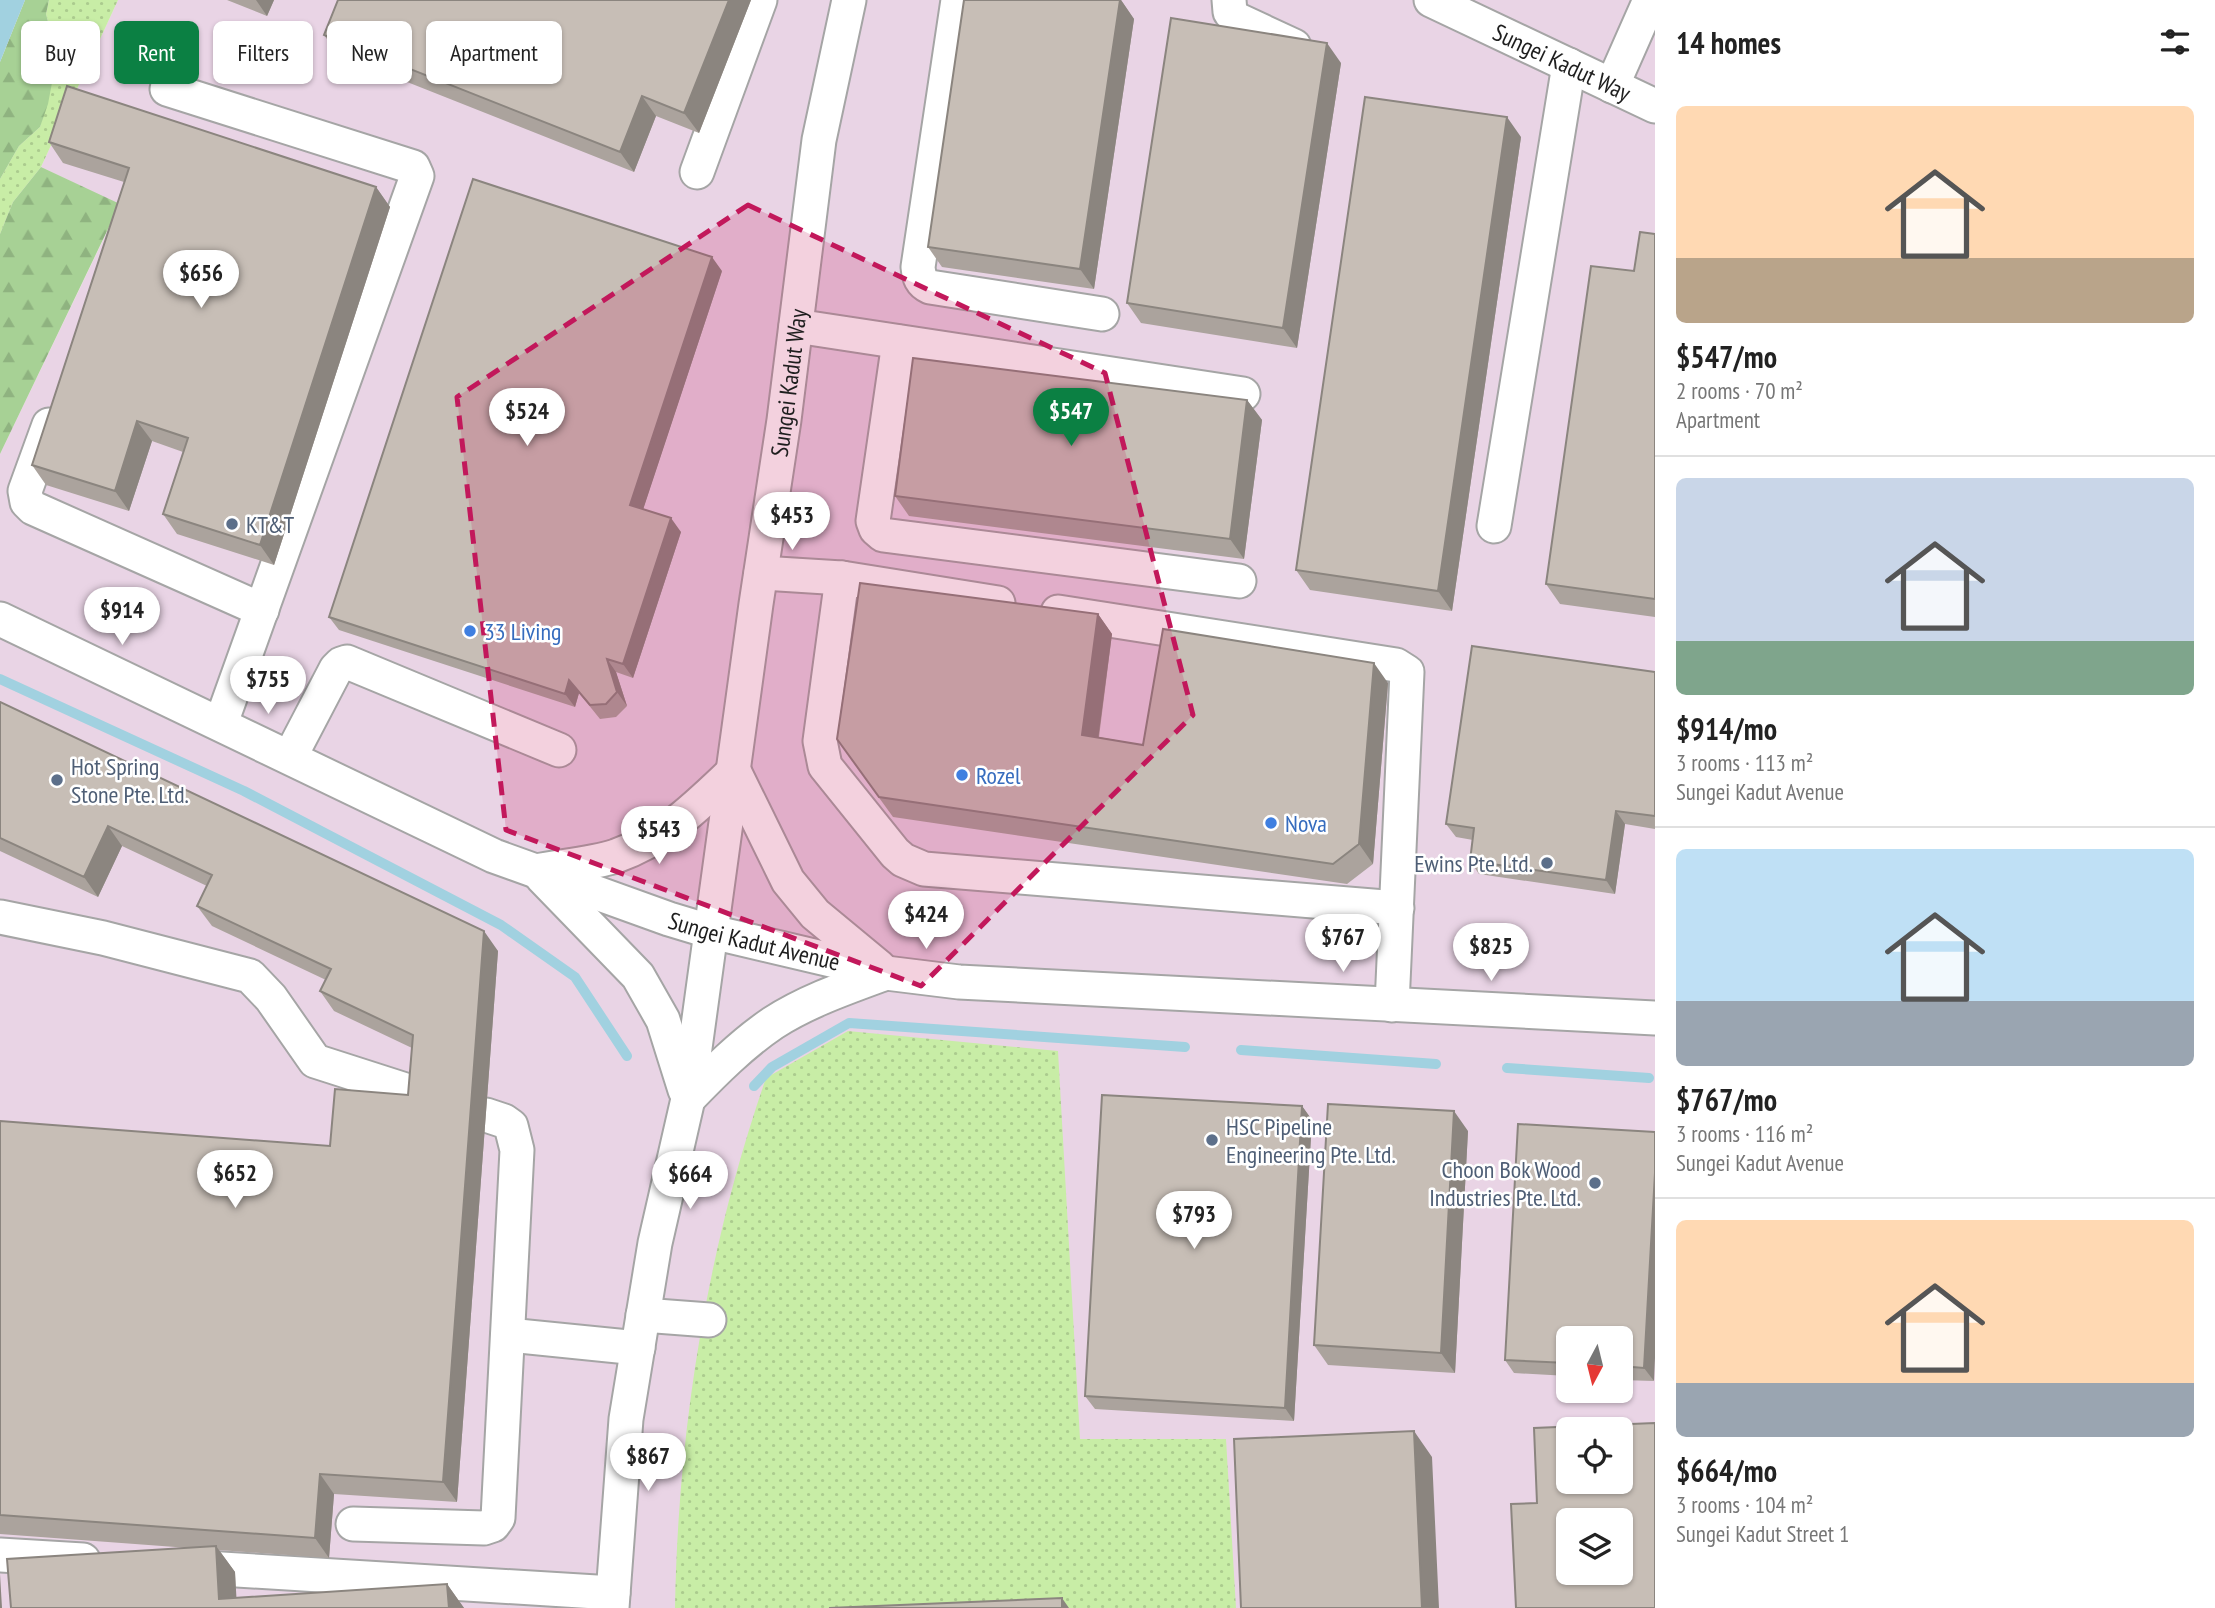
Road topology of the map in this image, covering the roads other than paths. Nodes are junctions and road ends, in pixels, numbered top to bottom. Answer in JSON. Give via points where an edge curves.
{"nodes":[{"id":1,"x":760,"y":0,"type":"edge"},
{"id":2,"x":849,"y":0,"type":"edge"},
{"id":3,"x":958,"y":0,"type":"edge"},
{"id":4,"x":1229,"y":0,"type":"edge"},
{"id":5,"x":1431,"y":0,"type":"edge"},
{"id":6,"x":1650,"y":0,"type":"edge"},
{"id":7,"x":1294,"y":46,"type":"edge"},
{"id":8,"x":1569,"y":65,"type":"junction"},
{"id":9,"x":1612,"y":86,"type":"junction"},
{"id":10,"x":167,"y":89,"type":"dead end"},
{"id":11,"x":1655,"y":106,"type":"edge"},
{"id":12,"x":697,"y":172,"type":"dead end"},
{"id":13,"x":1102,"y":314,"type":"dead end"},
{"id":14,"x":796,"y":326,"type":"junction"},
{"id":15,"x":899,"y":342,"type":"junction"},
{"id":16,"x":1243,"y":394,"type":"dead end"},
{"id":17,"x":58,"y":402,"type":"edge"},
{"id":18,"x":1494,"y":526,"type":"dead end"},
{"id":19,"x":761,"y":573,"type":"junction"},
{"id":20,"x":842,"y":578,"type":"junction"},
{"id":21,"x":1239,"y":580,"type":"dead end"},
{"id":22,"x":262,"y":610,"type":"junction"},
{"id":23,"x":0,"y":619,"type":"edge"},
{"id":24,"x":221,"y":723,"type":"junction"},
{"id":25,"x":559,"y":750,"type":"dead end"},
{"id":26,"x":290,"y":757,"type":"junction"},
{"id":27,"x":734,"y":771,"type":"junction"},
{"id":28,"x":536,"y":871,"type":"junction"},
{"id":29,"x":1397,"y":908,"type":"junction"},
{"id":30,"x":0,"y":916,"type":"edge"},
{"id":31,"x":712,"y":932,"type":"junction"},
{"id":32,"x":886,"y":973,"type":"junction"},
{"id":33,"x":1392,"y":1005,"type":"junction"},
{"id":34,"x":1655,"y":1018,"type":"edge"},
{"id":35,"x":424,"y":1096,"type":"edge"},
{"id":36,"x":688,"y":1098,"type":"junction"},
{"id":37,"x":486,"y":1115,"type":"dead end"},
{"id":38,"x":643,"y":1315,"type":"junction"},
{"id":39,"x":709,"y":1320,"type":"dead end"},
{"id":40,"x":508,"y":1335,"type":"junction"},
{"id":41,"x":638,"y":1348,"type":"junction"},
{"id":42,"x":353,"y":1524,"type":"dead end"},
{"id":43,"x":0,"y":1555,"type":"edge"},
{"id":44,"x":111,"y":1562,"type":"edge"},
{"id":45,"x":152,"y":1564,"type":"edge"},
{"id":46,"x":613,"y":1601,"type":"edge"}],
"edges":[{"from":1,"to":12,"type":"street"},
{"from":2,"to":14,"type":"street","name":"Sungei Kadut Way","via":[[819,140]]},
{"from":3,"to":13,"type":"street","via":[[919,278],[930,287]]},
{"from":4,"to":7,"type":"street","via":[[1236,19]]},
{"from":5,"to":8,"type":"street","name":"Sungei Kadut Way"},
{"from":6,"to":9,"type":"street"},
{"from":8,"to":9,"type":"street","name":"Sungei Kadut Way"},
{"from":8,"to":18,"type":"street"},
{"from":9,"to":11,"type":"street","name":"Sungei Kadut Way"},
{"from":10,"to":22,"type":"street","via":[[412,167],[417,176]]},
{"from":14,"to":15,"type":"street"},
{"from":14,"to":19,"type":"street","name":"Sungei Kadut Way"},
{"from":15,"to":16,"type":"street"},
{"from":15,"to":21,"type":"street","via":[[873,522],[883,535]]},
{"from":17,"to":22,"type":"street","via":[[25,491],[27,502]]},
{"from":19,"to":20,"type":"street"},
{"from":19,"to":27,"type":"street","name":"Sungei Kadut Way"},
{"from":20,"to":29,"type":"street","via":[[820,741],[822,755],[825,766],[903,860],[924,869]]},
{"from":20,"to":29,"type":"street","via":[[1403,668],[1407,678]]},
{"from":22,"to":24,"type":"street"},
{"from":23,"to":24,"type":"street","name":"Sungei Kadut Avenue"},
{"from":24,"to":26,"type":"street","name":"Sungei Kadut Avenue"},
{"from":25,"to":26,"type":"street","via":[[347,662],[336,669]]},
{"from":26,"to":28,"type":"street","name":"Sungei Kadut Avenue","via":[[494,856]]},
{"from":27,"to":28,"type":"street","via":[[683,820],[654,838],[615,856]]},
{"from":27,"to":31,"type":"street","name":"Sungei Kadut Way"},
{"from":27,"to":32,"type":"street","via":[[788,881],[815,914]]},
{"from":28,"to":31,"type":"street","name":"Sungei Kadut Avenue"},
{"from":28,"to":36,"type":"street","via":[[638,976],[663,1020]]},
{"from":29,"to":33,"type":"street"},
{"from":30,"to":35,"type":"street","via":[[250,976],[315,1061]]},
{"from":31,"to":32,"type":"street","name":"Sungei Kadut Avenue"},
{"from":31,"to":36,"type":"street","name":"Sungei Kadut Way"},
{"from":32,"to":33,"type":"street","name":"Sungei Kadut Avenue","via":[[960,982]]},
{"from":32,"to":36,"type":"street","via":[[773,1023]]},
{"from":33,"to":34,"type":"street","name":"Sungei Kadut Avenue"},
{"from":36,"to":38,"type":"street","name":"Sungei Kadut Way"},
{"from":37,"to":40,"type":"street","via":[[511,1126],[517,1150]]},
{"from":38,"to":39,"type":"street"},
{"from":38,"to":41,"type":"street","name":"Sungei Kadut Way"},
{"from":40,"to":41,"type":"street"},
{"from":40,"to":42,"type":"street","via":[[500,1508],[493,1525]]},
{"from":41,"to":46,"type":"street","name":"Sungei Kadut Way","via":[[626,1419]]},
{"from":43,"to":44,"type":"street"},
{"from":45,"to":46,"type":"street"}]}
